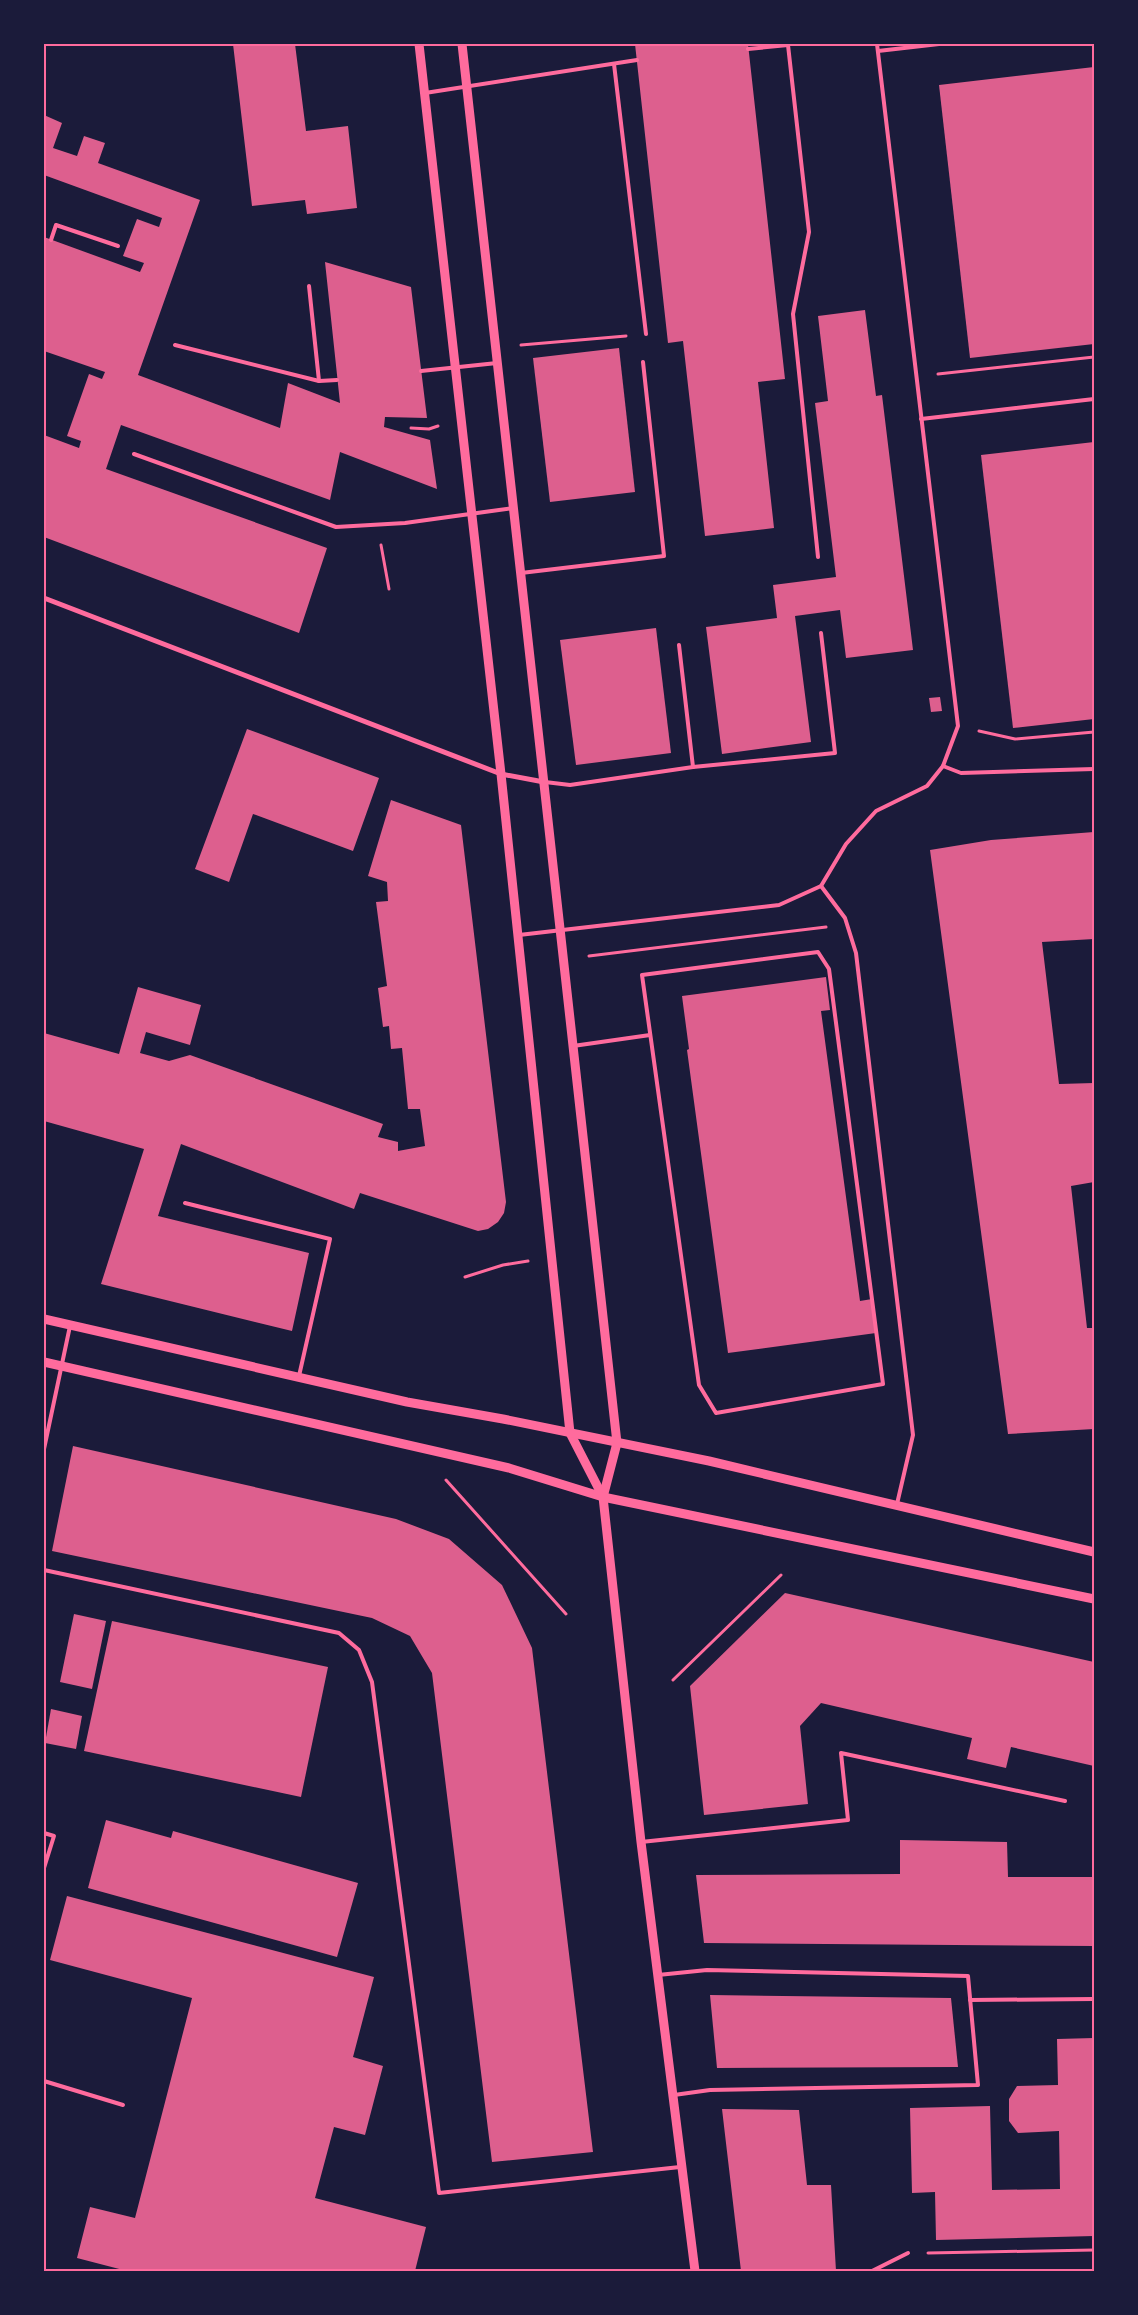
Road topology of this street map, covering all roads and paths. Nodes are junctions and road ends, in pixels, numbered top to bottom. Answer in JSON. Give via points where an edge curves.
{"nodes":[{"id":1,"x":419,"y":44,"type":"edge"},
{"id":2,"x":462,"y":44,"type":"edge"},
{"id":3,"x":877,"y":44,"type":"edge"},
{"id":4,"x":939,"y":44,"type":"edge"},
{"id":5,"x":748,"y":49,"type":"dead end"},
{"id":6,"x":878,"y":51,"type":"junction"},
{"id":7,"x":637,"y":60,"type":"dead end"},
{"id":8,"x":614,"y":64,"type":"junction"},
{"id":9,"x":467,"y":87,"type":"junction"},
{"id":10,"x":425,"y":93,"type":"junction"},
{"id":11,"x":51,"y":240,"type":"dead end"},
{"id":12,"x":118,"y":246,"type":"dead end"},
{"id":13,"x":309,"y":286,"type":"dead end"},
{"id":14,"x":646,"y":334,"type":"joint"},
{"id":15,"x":176,"y":345,"type":"dead end"},
{"id":16,"x":522,"y":345,"type":"dead end"},
{"id":17,"x":1094,"y":357,"type":"edge"},
{"id":18,"x":643,"y":362,"type":"dead end"},
{"id":19,"x":497,"y":363,"type":"junction"},
{"id":20,"x":456,"y":367,"type":"junction"},
{"id":21,"x":420,"y":371,"type":"dead end"},
{"id":22,"x":916,"y":376,"type":"junction"},
{"id":23,"x":337,"y":380,"type":"dead end"},
{"id":24,"x":319,"y":382,"type":"junction"},
{"id":25,"x":1094,"y":398,"type":"edge"},
{"id":26,"x":921,"y":419,"type":"junction"},
{"id":27,"x":444,"y":425,"type":"dead end"},
{"id":28,"x":410,"y":428,"type":"dead end"},
{"id":29,"x":134,"y":454,"type":"dead end"},
{"id":30,"x":513,"y":508,"type":"junction"},
{"id":31,"x":472,"y":513,"type":"junction"},
{"id":32,"x":818,"y":557,"type":"dead end"},
{"id":33,"x":384,"y":560,"type":"dead end"},
{"id":34,"x":521,"y":573,"type":"junction"},
{"id":35,"x":389,"y":588,"type":"dead end"},
{"id":36,"x":44,"y":598,"type":"edge"},
{"id":37,"x":821,"y":633,"type":"dead end"},
{"id":38,"x":679,"y":645,"type":"dead end"},
{"id":39,"x":958,"y":726,"type":"junction"},
{"id":40,"x":1094,"y":732,"type":"edge"},
{"id":41,"x":943,"y":766,"type":"junction"},
{"id":42,"x":694,"y":767,"type":"junction"},
{"id":43,"x":1094,"y":769,"type":"edge"},
{"id":44,"x":501,"y":774,"type":"junction"},
{"id":45,"x":544,"y":782,"type":"junction"},
{"id":46,"x":821,"y":886,"type":"junction"},
{"id":47,"x":826,"y":927,"type":"dead end"},
{"id":48,"x":560,"y":931,"type":"junction"},
{"id":49,"x":517,"y":936,"type":"junction"},
{"id":50,"x":589,"y":956,"type":"dead end"},
{"id":51,"x":650,"y":1035,"type":"junction"},
{"id":52,"x":573,"y":1046,"type":"junction"},
{"id":53,"x":185,"y":1203,"type":"dead end"},
{"id":54,"x":531,"y":1260,"type":"dead end"},
{"id":55,"x":466,"y":1277,"type":"dead end"},
{"id":56,"x":44,"y":1319,"type":"edge"},
{"id":57,"x":70,"y":1325,"type":"junction"},
{"id":58,"x":44,"y":1362,"type":"edge"},
{"id":59,"x":62,"y":1366,"type":"junction"},
{"id":60,"x":298,"y":1378,"type":"junction"},
{"id":61,"x":570,"y":1433,"type":"junction"},
{"id":62,"x":617,"y":1443,"type":"junction"},
{"id":63,"x":44,"y":1448,"type":"edge"},
{"id":64,"x":446,"y":1479,"type":"dead end"},
{"id":65,"x":603,"y":1497,"type":"junction"},
{"id":66,"x":897,"y":1506,"type":"junction"},
{"id":67,"x":1094,"y":1552,"type":"edge"},
{"id":68,"x":44,"y":1570,"type":"edge"},
{"id":69,"x":781,"y":1575,"type":"dead end"},
{"id":70,"x":1094,"y":1599,"type":"edge"},
{"id":71,"x":566,"y":1614,"type":"dead end"},
{"id":72,"x":673,"y":1680,"type":"dead end"},
{"id":73,"x":1065,"y":1801,"type":"dead end"},
{"id":74,"x":44,"y":1833,"type":"edge"},
{"id":75,"x":642,"y":1842,"type":"junction"},
{"id":76,"x":44,"y":1868,"type":"edge"},
{"id":77,"x":658,"y":1976,"type":"junction"},
{"id":78,"x":1094,"y":1998,"type":"edge"},
{"id":79,"x":970,"y":2000,"type":"junction"},
{"id":80,"x":44,"y":2081,"type":"edge"},
{"id":81,"x":674,"y":2095,"type":"junction"},
{"id":82,"x":123,"y":2105,"type":"dead end"},
{"id":83,"x":683,"y":2167,"type":"junction"},
{"id":84,"x":1094,"y":2250,"type":"edge"},
{"id":85,"x":908,"y":2253,"type":"joint"},
{"id":86,"x":695,"y":2271,"type":"edge"},
{"id":87,"x":872,"y":2271,"type":"edge"}],
"edges":[{"from":1,"to":10,"type":"street"},
{"from":2,"to":9,"type":"street"},
{"from":3,"to":6,"type":"lane"},
{"from":4,"to":6,"type":"lane"},
{"from":5,"to":32,"type":"lane","via":[[788,45],[809,232],[793,314]]},
{"from":6,"to":22,"type":"lane"},
{"from":7,"to":8,"type":"lane"},
{"from":8,"to":9,"type":"lane"},
{"from":8,"to":14,"type":"lane"},
{"from":9,"to":10,"type":"lane"},
{"from":9,"to":19,"type":"street"},
{"from":10,"to":20,"type":"street"},
{"from":11,"to":12,"type":"lane","via":[[56,225]]},
{"from":13,"to":24,"type":"lane"},
{"from":14,"to":16,"type":"path"},
{"from":15,"to":24,"type":"lane"},
{"from":17,"to":22,"type":"path"},
{"from":18,"to":34,"type":"lane","via":[[664,556]]},
{"from":19,"to":20,"type":"lane"},
{"from":19,"to":30,"type":"street"},
{"from":20,"to":21,"type":"lane"},
{"from":20,"to":31,"type":"street"},
{"from":22,"to":26,"type":"lane"},
{"from":23,"to":24,"type":"lane"},
{"from":25,"to":26,"type":"lane"},
{"from":26,"to":39,"type":"lane"},
{"from":27,"to":28,"type":"path"},
{"from":29,"to":31,"type":"lane","via":[[336,527],[405,523]]},
{"from":30,"to":31,"type":"lane"},
{"from":30,"to":34,"type":"street"},
{"from":31,"to":44,"type":"street"},
{"from":33,"to":35,"type":"path"},
{"from":34,"to":45,"type":"street"},
{"from":36,"to":44,"type":"street"},
{"from":37,"to":42,"type":"lane","via":[[835,753]]},
{"from":38,"to":42,"type":"lane"},
{"from":39,"to":40,"type":"path","via":[[1014,739]]},
{"from":39,"to":41,"type":"lane"},
{"from":41,"to":43,"type":"lane","via":[[960,773]]},
{"from":41,"to":46,"type":"lane","via":[[927,786],[876,811],[846,844]]},
{"from":42,"to":45,"type":"lane","via":[[570,785]]},
{"from":44,"to":45,"type":"street"},
{"from":44,"to":49,"type":"street"},
{"from":45,"to":48,"type":"street"},
{"from":46,"to":48,"type":"lane","via":[[779,905]]},
{"from":46,"to":66,"type":"lane","via":[[845,918],[856,953],[913,1434]]},
{"from":47,"to":50,"type":"path"},
{"from":48,"to":49,"type":"lane"},
{"from":48,"to":52,"type":"street"},
{"from":49,"to":61,"type":"street"},
{"from":51,"to":51,"type":"lane","via":[[699,1385],[716,1413],[883,1384],[830,969],[818,952],[642,975]]},
{"from":51,"to":52,"type":"lane"},
{"from":52,"to":62,"type":"street"},
{"from":53,"to":60,"type":"lane","via":[[330,1240]]},
{"from":54,"to":55,"type":"path"},
{"from":56,"to":57,"type":"street"},
{"from":57,"to":59,"type":"lane"},
{"from":57,"to":60,"type":"street"},
{"from":58,"to":59,"type":"street"},
{"from":59,"to":63,"type":"lane"},
{"from":59,"to":65,"type":"street","via":[[508,1468]]},
{"from":60,"to":61,"type":"street"},
{"from":61,"to":62,"type":"street"},
{"from":61,"to":65,"type":"street"},
{"from":62,"to":65,"type":"street"},
{"from":62,"to":66,"type":"street","via":[[709,1461]]},
{"from":64,"to":71,"type":"path"},
{"from":65,"to":70,"type":"street"},
{"from":65,"to":75,"type":"street"},
{"from":66,"to":67,"type":"street"},
{"from":68,"to":83,"type":"lane","via":[[339,1633],[360,1650],[372,1682],[440,2193]]},
{"from":69,"to":72,"type":"path"},
{"from":73,"to":75,"type":"lane","via":[[841,1753],[848,1820]]},
{"from":74,"to":76,"type":"lane","via":[[54,1836]]},
{"from":75,"to":77,"type":"street"},
{"from":77,"to":79,"type":"lane","via":[[707,1970],[968,1976]]},
{"from":77,"to":81,"type":"street"},
{"from":78,"to":79,"type":"lane"},
{"from":79,"to":81,"type":"lane","via":[[978,2086],[710,2090]]},
{"from":80,"to":82,"type":"lane"},
{"from":81,"to":83,"type":"street"},
{"from":83,"to":86,"type":"street"},
{"from":84,"to":85,"type":"path"},
{"from":85,"to":87,"type":"lane"}]}
